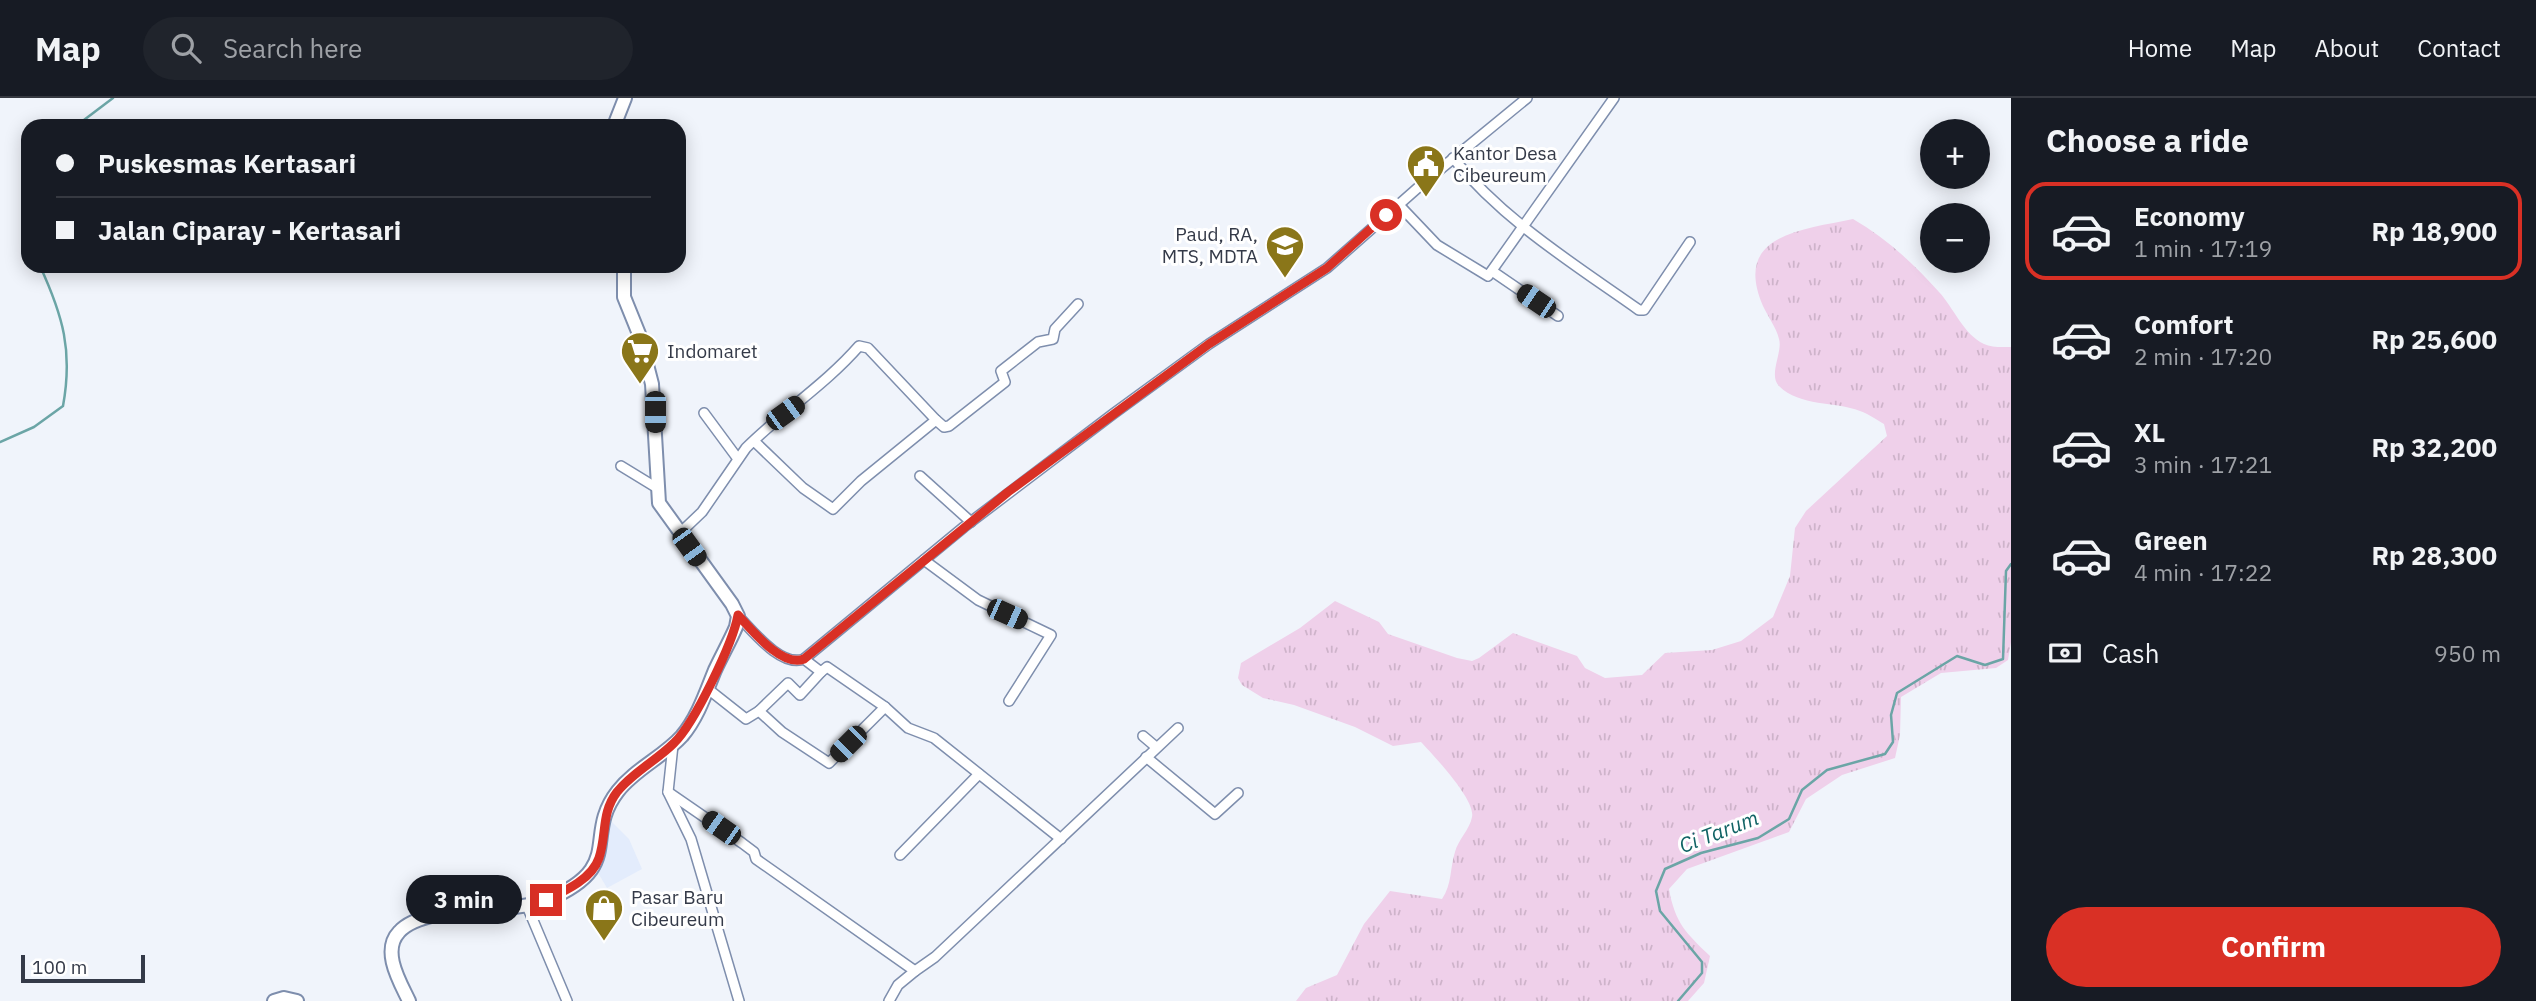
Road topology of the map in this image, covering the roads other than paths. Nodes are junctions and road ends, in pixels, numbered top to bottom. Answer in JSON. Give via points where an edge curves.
{"nodes":[{"id":1,"x":625,"y":98,"type":"edge"},
{"id":2,"x":1527,"y":98,"type":"edge"},
{"id":3,"x":1614,"y":98,"type":"edge"},
{"id":4,"x":617,"y":119,"type":"edge"},
{"id":5,"x":1453,"y":158,"type":"junction"},
{"id":6,"x":1398,"y":204,"type":"junction"},
{"id":7,"x":1523,"y":225,"type":"junction"},
{"id":8,"x":1690,"y":242,"type":"dead end"},
{"id":9,"x":1492,"y":271,"type":"junction"},
{"id":10,"x":624,"y":273,"type":"edge"},
{"id":11,"x":1078,"y":304,"type":"dead end"},
{"id":12,"x":1558,"y":316,"type":"dead end"},
{"id":13,"x":704,"y":413,"type":"dead end"},
{"id":14,"x":936,"y":420,"type":"junction"},
{"id":15,"x":754,"y":440,"type":"junction"},
{"id":16,"x":738,"y":459,"type":"junction"},
{"id":17,"x":621,"y":466,"type":"dead end"},
{"id":18,"x":920,"y":476,"type":"dead end"},
{"id":19,"x":657,"y":488,"type":"junction"},
{"id":20,"x":971,"y":522,"type":"junction"},
{"id":21,"x":680,"y":533,"type":"junction"},
{"id":22,"x":924,"y":560,"type":"junction"},
{"id":23,"x":738,"y":615,"type":"junction"},
{"id":24,"x":804,"y":659,"type":"junction"},
{"id":25,"x":821,"y":672,"type":"junction"},
{"id":26,"x":708,"y":689,"type":"junction"},
{"id":27,"x":1009,"y":701,"type":"dead end"},
{"id":28,"x":885,"y":707,"type":"junction"},
{"id":29,"x":759,"y":711,"type":"junction"},
{"id":30,"x":1178,"y":728,"type":"dead end"},
{"id":31,"x":1143,"y":736,"type":"dead end"},
{"id":32,"x":673,"y":745,"type":"junction"},
{"id":33,"x":1156,"y":747,"type":"junction"},
{"id":34,"x":1146,"y":757,"type":"junction"},
{"id":35,"x":979,"y":774,"type":"junction"},
{"id":36,"x":668,"y":792,"type":"junction"},
{"id":37,"x":1238,"y":793,"type":"dead end"},
{"id":38,"x":1061,"y":839,"type":"junction"},
{"id":39,"x":900,"y":855,"type":"dead end"},
{"id":40,"x":527,"y":906,"type":"junction"},
{"id":41,"x":915,"y":971,"type":"junction"},
{"id":42,"x":274,"y":1001,"type":"edge"},
{"id":43,"x":297,"y":1001,"type":"edge"},
{"id":44,"x":409,"y":1001,"type":"edge"},
{"id":45,"x":567,"y":1001,"type":"edge"},
{"id":46,"x":739,"y":1001,"type":"edge"},
{"id":47,"x":889,"y":1001,"type":"edge"}],
"edges":[{"from":1,"to":4,"type":"main road"},
{"from":2,"to":5,"type":"street"},
{"from":3,"to":7,"type":"street"},
{"from":5,"to":6,"type":"street"},
{"from":5,"to":7,"type":"street","via":[[1485,196]]},
{"from":6,"to":9,"type":"street","via":[[1437,245],[1483,275]]},
{"from":6,"to":20,"type":"street","via":[[1327,268],[1209,344]]},
{"from":7,"to":8,"type":"street","via":[[1642,310]]},
{"from":7,"to":9,"type":"street"},
{"from":9,"to":12,"type":"street"},
{"from":10,"to":19,"type":"main road","via":[[624,297],[652,384]]},
{"from":11,"to":14,"type":"street","via":[[1055,329],[1053,339],[1039,342],[1001,371],[1005,382],[949,426]]},
{"from":13,"to":16,"type":"street"},
{"from":14,"to":15,"type":"street","via":[[833,509],[803,488]]},
{"from":14,"to":15,"type":"street","via":[[863,345]]},
{"from":15,"to":16,"type":"street"},
{"from":16,"to":21,"type":"street","via":[[702,512]]},
{"from":17,"to":19,"type":"street"},
{"from":18,"to":20,"type":"street"},
{"from":19,"to":21,"type":"main road","via":[[659,503]]},
{"from":20,"to":22,"type":"street"},
{"from":21,"to":23,"type":"main road"},
{"from":22,"to":24,"type":"street"},
{"from":22,"to":27,"type":"street","via":[[978,600],[1051,635]]},
{"from":23,"to":24,"type":"street","via":[[781,655],[794,661]]},
{"from":23,"to":26,"type":"main road"},
{"from":24,"to":25,"type":"street"},
{"from":25,"to":28,"type":"street","via":[[827,667]]},
{"from":25,"to":29,"type":"street","via":[[800,695],[788,683]]},
{"from":26,"to":29,"type":"street","via":[[746,719]]},
{"from":26,"to":32,"type":"main road","via":[[688,728]]},
{"from":28,"to":29,"type":"street","via":[[830,763]]},
{"from":28,"to":35,"type":"street","via":[[908,728],[934,738]]},
{"from":30,"to":33,"type":"street"},
{"from":31,"to":33,"type":"street"},
{"from":32,"to":36,"type":"street"},
{"from":32,"to":40,"type":"main road","via":[[632,777],[611,801],[596,866],[575,885]]},
{"from":33,"to":34,"type":"street"},
{"from":34,"to":37,"type":"street","via":[[1215,814]]},
{"from":34,"to":38,"type":"street"},
{"from":35,"to":38,"type":"street"},
{"from":35,"to":39,"type":"street"},
{"from":36,"to":41,"type":"street"},
{"from":36,"to":46,"type":"street","via":[[691,839]]},
{"from":38,"to":41,"type":"street"},
{"from":40,"to":44,"type":"main road","via":[[450,913],[400,929],[391,954]]},
{"from":40,"to":45,"type":"street"},
{"from":41,"to":47,"type":"street","via":[[898,985]]},
{"from":42,"to":43,"type":"main road"}]}
